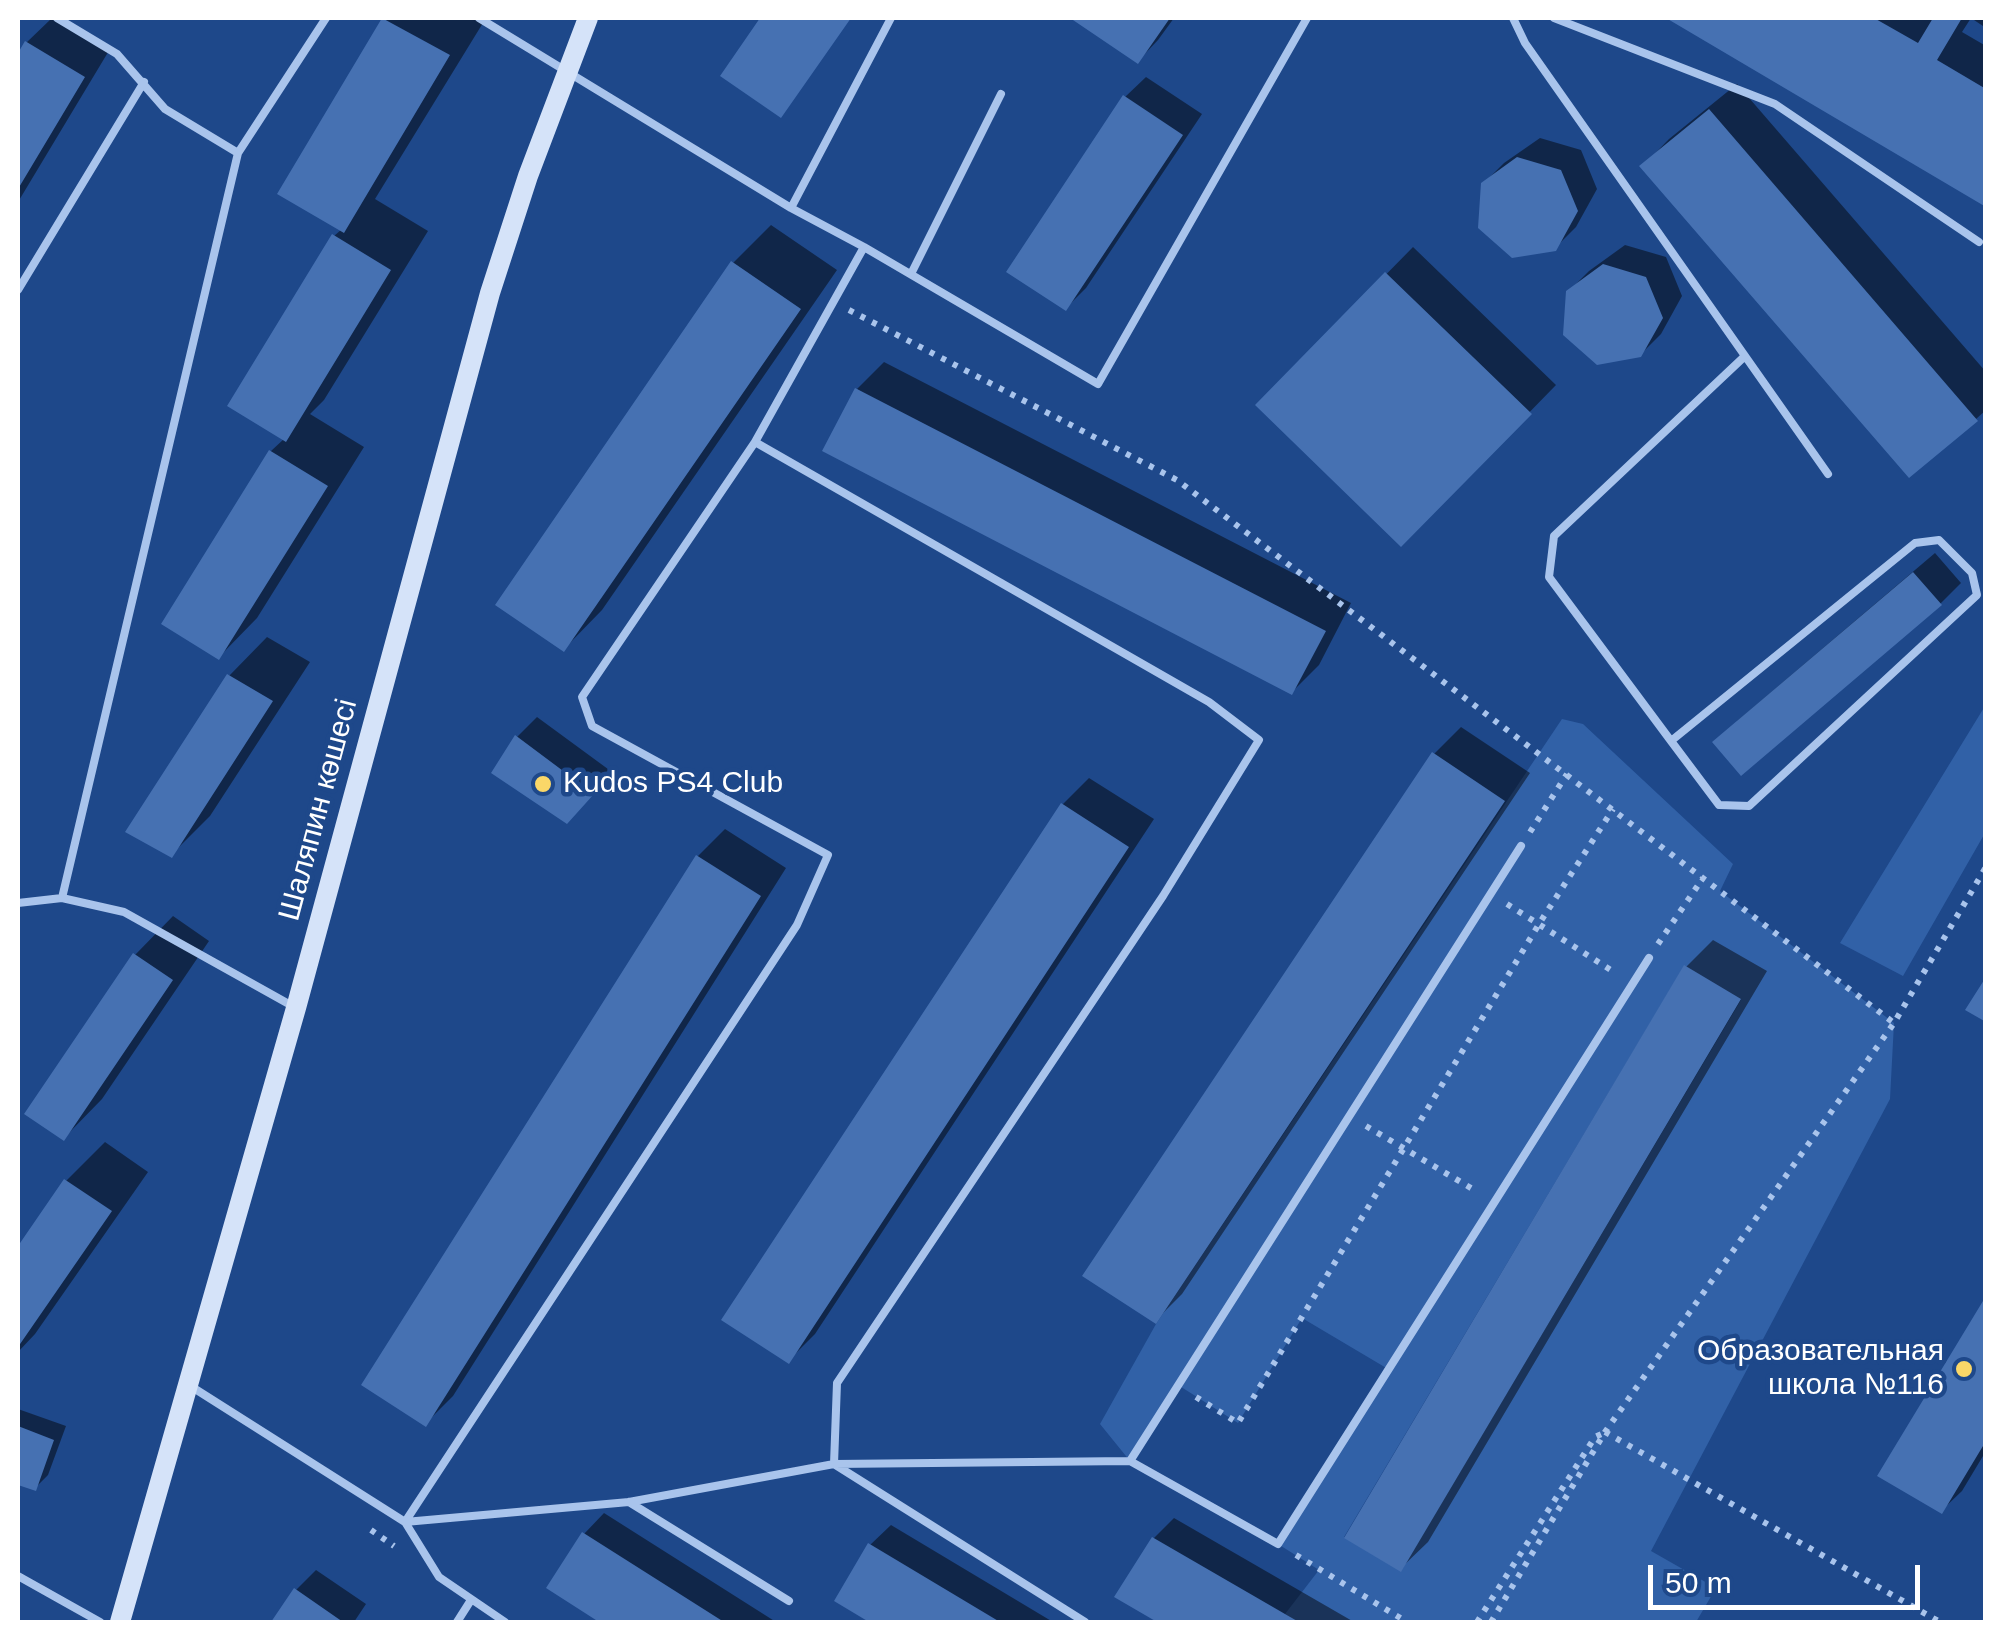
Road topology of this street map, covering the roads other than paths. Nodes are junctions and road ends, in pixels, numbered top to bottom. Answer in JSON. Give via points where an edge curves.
{"nodes":[{"id":1,"x":57,"y":18,"type":"edge"},
{"id":2,"x":326,"y":18,"type":"edge"},
{"id":3,"x":478,"y":18,"type":"edge"},
{"id":4,"x":588,"y":18,"type":"edge"},
{"id":5,"x":891,"y":18,"type":"edge"},
{"id":6,"x":1307,"y":18,"type":"edge"},
{"id":7,"x":1513,"y":18,"type":"edge"},
{"id":8,"x":1554,"y":18,"type":"edge"},
{"id":9,"x":567,"y":71,"type":"junction"},
{"id":10,"x":144,"y":82,"type":"junction"},
{"id":11,"x":1001,"y":94,"type":"dead end"},
{"id":12,"x":238,"y":154,"type":"junction"},
{"id":13,"x":792,"y":208,"type":"junction"},
{"id":14,"x":1979,"y":242,"type":"dead end"},
{"id":15,"x":864,"y":247,"type":"junction"},
{"id":16,"x":911,"y":274,"type":"junction"},
{"id":17,"x":18,"y":290,"type":"edge"},
{"id":18,"x":1746,"y":356,"type":"junction"},
{"id":19,"x":755,"y":442,"type":"junction"},
{"id":20,"x":1828,"y":474,"type":"dead end"},
{"id":21,"x":1671,"y":740,"type":"junction"},
{"id":22,"x":1521,"y":846,"type":"road end"},
{"id":23,"x":62,"y":898,"type":"junction"},
{"id":24,"x":18,"y":903,"type":"edge"},
{"id":25,"x":1649,"y":958,"type":"road end"},
{"id":26,"x":296,"y":1008,"type":"junction"},
{"id":27,"x":188,"y":1384,"type":"junction"},
{"id":28,"x":1130,"y":1461,"type":"junction"},
{"id":29,"x":834,"y":1464,"type":"junction"},
{"id":30,"x":629,"y":1502,"type":"junction"},
{"id":31,"x":405,"y":1522,"type":"junction"},
{"id":32,"x":18,"y":1576,"type":"edge"},
{"id":33,"x":471,"y":1600,"type":"junction"},
{"id":34,"x":789,"y":1601,"type":"dead end"},
{"id":35,"x":100,"y":1622,"type":"edge"},
{"id":36,"x":120,"y":1622,"type":"edge"},
{"id":37,"x":458,"y":1622,"type":"edge"},
{"id":38,"x":505,"y":1622,"type":"edge"},
{"id":39,"x":1085,"y":1622,"type":"edge"}],
"edges":[{"from":1,"to":10,"type":"lane","via":[[117,54]]},
{"from":2,"to":12,"type":"lane"},
{"from":3,"to":9,"type":"lane"},
{"from":4,"to":9,"type":"main road","name":"Шаляпин көшесі"},
{"from":5,"to":13,"type":"lane"},
{"from":6,"to":16,"type":"lane","via":[[1098,384]]},
{"from":7,"to":18,"type":"lane"},
{"from":8,"to":14,"type":"lane","via":[[1775,104]]},
{"from":9,"to":13,"type":"lane"},
{"from":9,"to":26,"type":"main road","name":"Шаляпин көшесі","via":[[490,293]]},
{"from":10,"to":12,"type":"lane","via":[[165,109]]},
{"from":10,"to":17,"type":"lane"},
{"from":11,"to":16,"type":"lane"},
{"from":12,"to":23,"type":"lane"},
{"from":13,"to":15,"type":"lane"},
{"from":15,"to":16,"type":"lane"},
{"from":15,"to":19,"type":"lane"},
{"from":18,"to":20,"type":"lane"},
{"from":18,"to":21,"type":"lane","via":[[1554,536],[1549,576]]},
{"from":19,"to":29,"type":"lane","via":[[1209,702],[1259,740],[1163,896],[838,1383]]},
{"from":19,"to":31,"type":"lane","via":[[582,697],[592,726],[828,855],[797,925]]},
{"from":21,"to":21,"type":"lane","via":[[1719,805],[1750,806],[1977,595],[1972,573],[1939,540],[1915,543]]},
{"from":22,"to":28,"type":"lane"},
{"from":23,"to":24,"type":"lane"},
{"from":23,"to":26,"type":"lane","via":[[124,912]]},
{"from":25,"to":28,"type":"lane","via":[[1278,1544]]},
{"from":26,"to":27,"type":"main road","name":"Шаляпин көшесі"},
{"from":27,"to":31,"type":"lane"},
{"from":27,"to":36,"type":"main road","name":"Шаляпин көшесі"},
{"from":28,"to":29,"type":"lane"},
{"from":29,"to":30,"type":"lane"},
{"from":29,"to":39,"type":"lane"},
{"from":30,"to":31,"type":"lane"},
{"from":30,"to":34,"type":"lane"},
{"from":31,"to":33,"type":"lane","via":[[439,1577]]},
{"from":32,"to":35,"type":"lane"},
{"from":33,"to":37,"type":"lane"},
{"from":33,"to":38,"type":"lane"}]}
